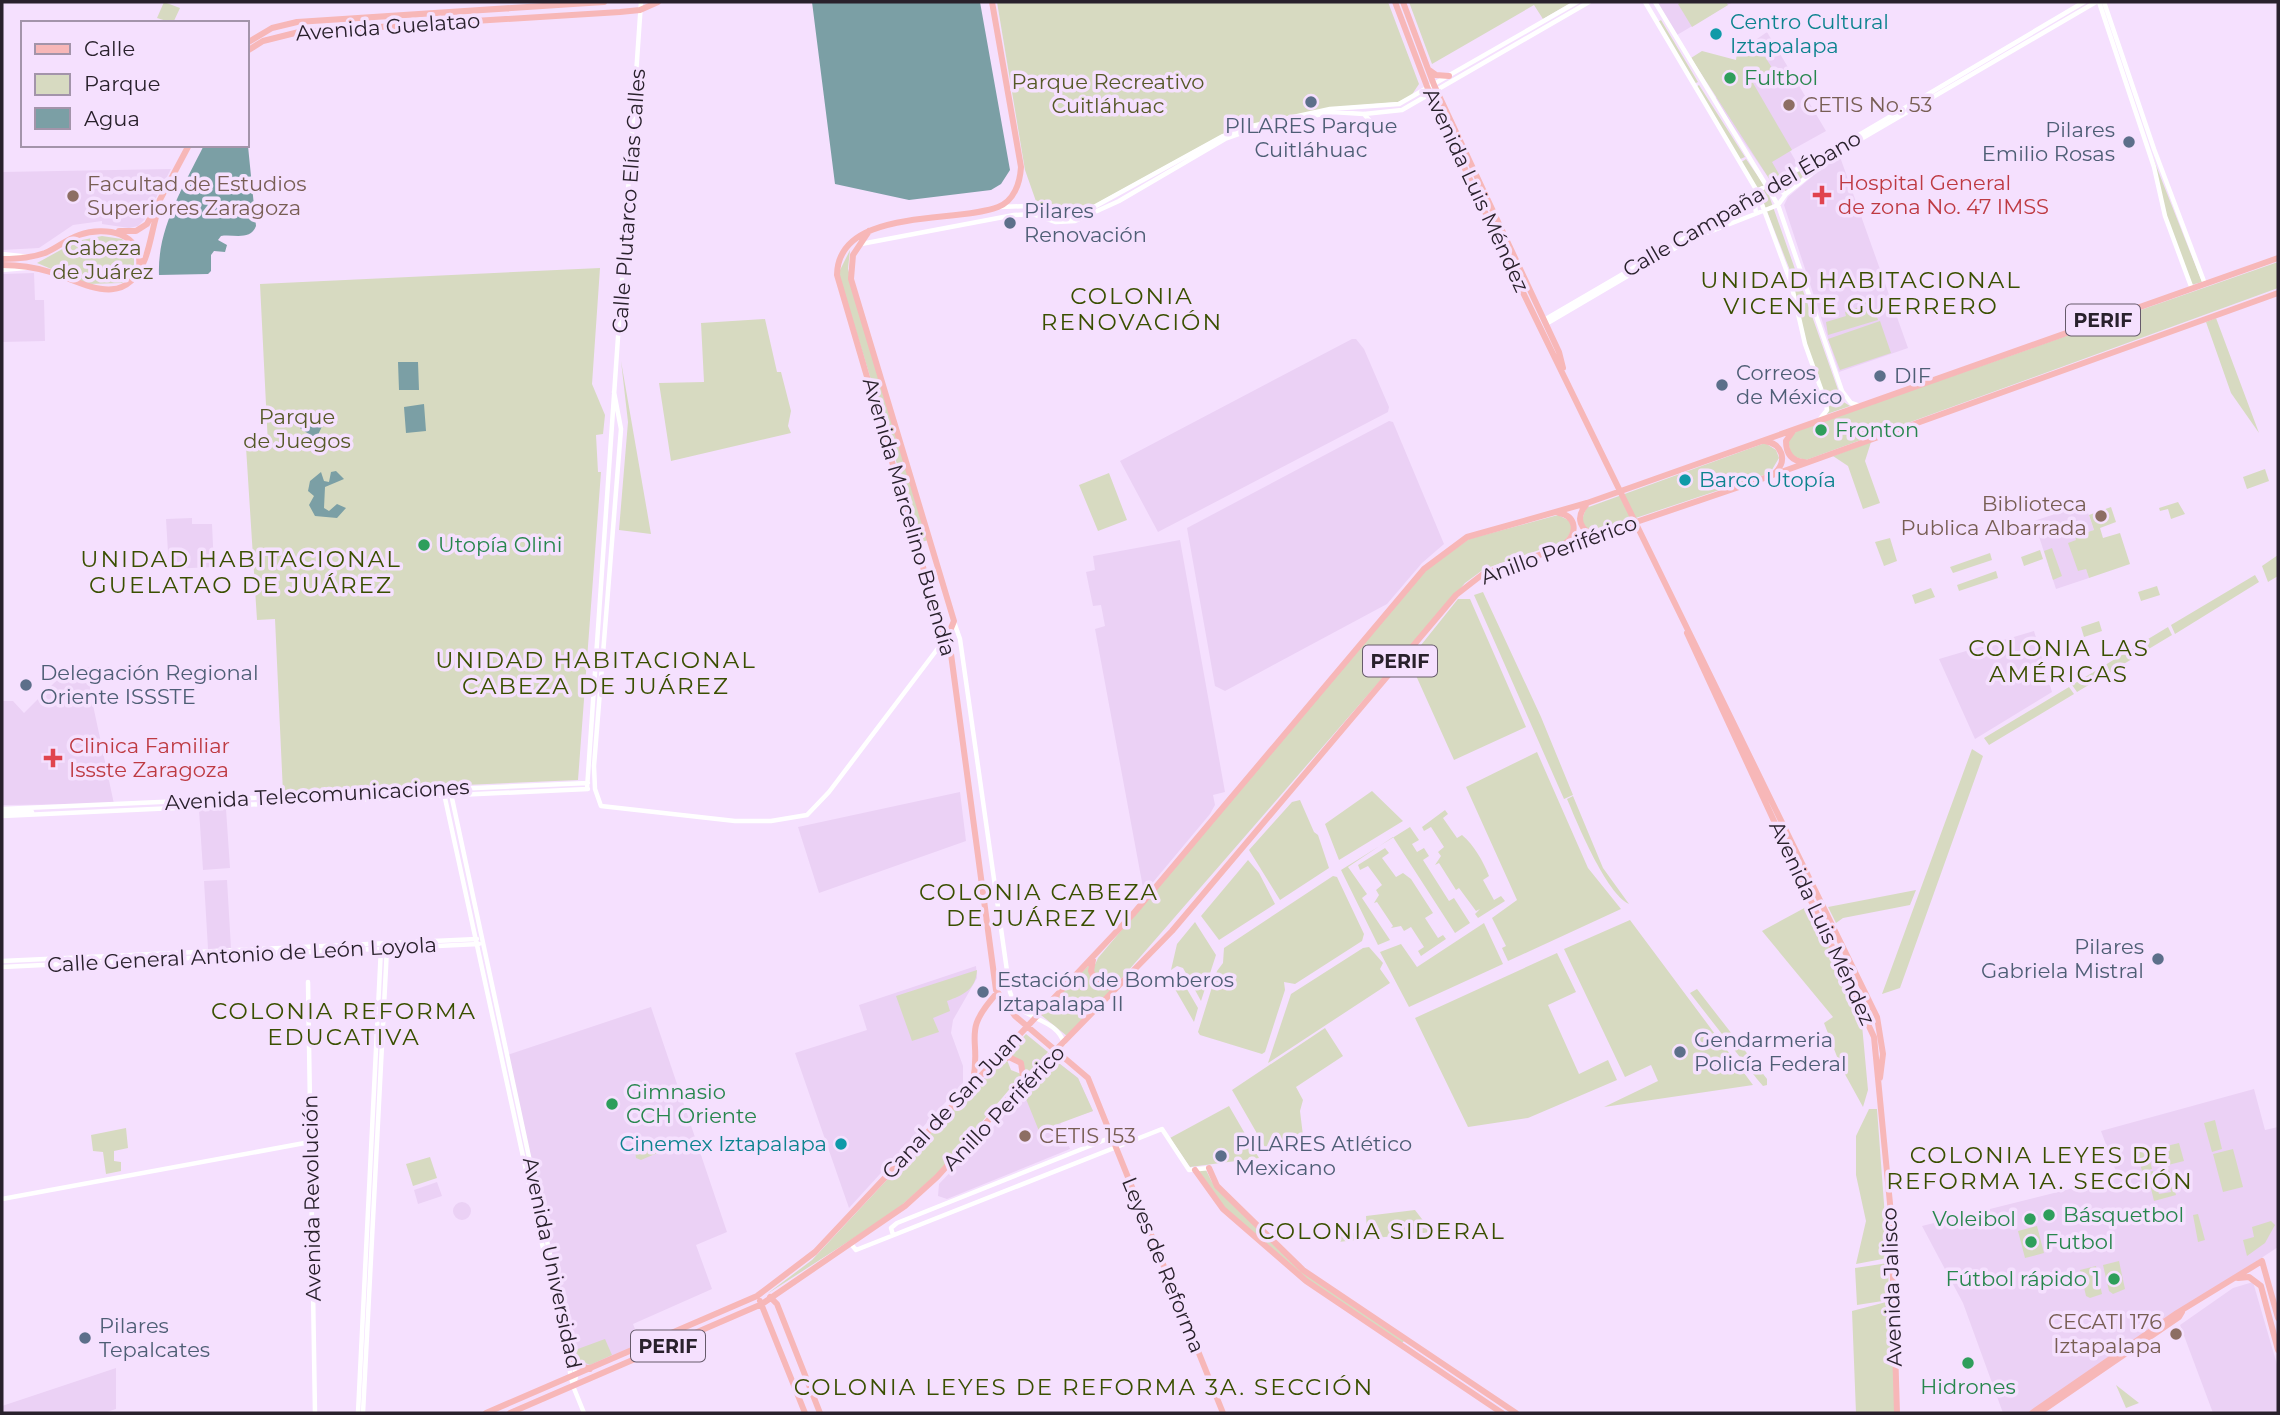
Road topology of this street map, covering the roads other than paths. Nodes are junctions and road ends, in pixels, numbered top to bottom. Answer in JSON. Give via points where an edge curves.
{"nodes":[{"id":1,"x":604,"y":2,"type":"edge"},
{"id":2,"x":641,"y":2,"type":"edge"},
{"id":3,"x":658,"y":2,"type":"edge"},
{"id":4,"x":992,"y":2,"type":"edge"},
{"id":5,"x":1395,"y":2,"type":"edge"},
{"id":6,"x":1403,"y":2,"type":"edge"},
{"id":7,"x":1577,"y":2,"type":"edge"},
{"id":8,"x":1589,"y":2,"type":"edge"},
{"id":9,"x":1645,"y":2,"type":"edge"},
{"id":10,"x":1655,"y":2,"type":"edge"},
{"id":11,"x":2084,"y":2,"type":"edge"},
{"id":12,"x":2097,"y":2,"type":"edge"},
{"id":13,"x":640,"y":10,"type":"junction"},
{"id":14,"x":248,"y":42,"type":"edge"},
{"id":15,"x":248,"y":50,"type":"edge"},
{"id":16,"x":1428,"y":70,"type":"junction"},
{"id":17,"x":1449,"y":76,"type":"junction"},
{"id":18,"x":1954,"y":82,"type":"junction"},
{"id":19,"x":1432,"y":90,"type":"junction"},
{"id":20,"x":1364,"y":114,"type":"junction"},
{"id":21,"x":1365,"y":130,"type":"dead end"},
{"id":22,"x":188,"y":147,"type":"edge"},
{"id":23,"x":1749,"y":156,"type":"junction"},
{"id":24,"x":1739,"y":161,"type":"junction"},
{"id":25,"x":1778,"y":181,"type":"junction"},
{"id":26,"x":1768,"y":185,"type":"junction"},
{"id":27,"x":1757,"y":191,"type":"junction"},
{"id":28,"x":1786,"y":194,"type":"junction"},
{"id":29,"x":1748,"y":201,"type":"junction"},
{"id":30,"x":1778,"y":205,"type":"junction"},
{"id":31,"x":159,"y":207,"type":"junction"},
{"id":32,"x":999,"y":207,"type":"junction"},
{"id":33,"x":1765,"y":210,"type":"junction"},
{"id":34,"x":1756,"y":213,"type":"junction"},
{"id":35,"x":2184,"y":228,"type":"junction"},
{"id":36,"x":110,"y":231,"type":"junction"},
{"id":37,"x":870,"y":231,"type":"junction"},
{"id":38,"x":2172,"y":234,"type":"junction"},
{"id":39,"x":2189,"y":241,"type":"junction"},
{"id":40,"x":2176,"y":245,"type":"junction"},
{"id":41,"x":857,"y":248,"type":"junction"},
{"id":42,"x":2,"y":256,"type":"edge"},
{"id":43,"x":31,"y":257,"type":"junction"},
{"id":44,"x":2278,"y":258,"type":"edge"},
{"id":45,"x":15,"y":262,"type":"junction"},
{"id":46,"x":2,"y":268,"type":"edge"},
{"id":47,"x":31,"y":268,"type":"junction"},
{"id":48,"x":138,"y":271,"type":"junction"},
{"id":49,"x":1803,"y":278,"type":"junction"},
{"id":50,"x":1791,"y":283,"type":"junction"},
{"id":51,"x":2205,"y":284,"type":"junction"},
{"id":52,"x":2192,"y":289,"type":"junction"},
{"id":53,"x":2278,"y":293,"type":"edge"},
{"id":54,"x":1545,"y":322,"type":"junction"},
{"id":55,"x":1565,"y":375,"type":"junction"},
{"id":56,"x":614,"y":392,"type":"junction"},
{"id":57,"x":1861,"y":406,"type":"junction"},
{"id":58,"x":1817,"y":422,"type":"junction"},
{"id":59,"x":1795,"y":429,"type":"junction"},
{"id":60,"x":1760,"y":442,"type":"junction"},
{"id":61,"x":1810,"y":461,"type":"junction"},
{"id":62,"x":1774,"y":474,"type":"junction"},
{"id":63,"x":1638,"y":485,"type":"joint"},
{"id":64,"x":1587,"y":503,"type":"junction"},
{"id":65,"x":1553,"y":513,"type":"junction"},
{"id":66,"x":1597,"y":535,"type":"junction"},
{"id":67,"x":1565,"y":544,"type":"junction"},
{"id":68,"x":597,"y":611,"type":"junction"},
{"id":69,"x":605,"y":611,"type":"junction"},
{"id":70,"x":1680,"y":614,"type":"junction"},
{"id":71,"x":954,"y":621,"type":"junction"},
{"id":72,"x":947,"y":638,"type":"junction"},
{"id":73,"x":587,"y":786,"type":"junction"},
{"id":74,"x":595,"y":786,"type":"junction"},
{"id":75,"x":447,"y":792,"type":"junction"},
{"id":76,"x":40,"y":810,"type":"junction"},
{"id":77,"x":2,"y":812,"type":"edge"},
{"id":78,"x":479,"y":941,"type":"junction"},
{"id":79,"x":384,"y":946,"type":"junction"},
{"id":80,"x":1094,"y":958,"type":"junction"},
{"id":81,"x":2,"y":961,"type":"edge"},
{"id":82,"x":2,"y":967,"type":"edge"},
{"id":83,"x":308,"y":982,"type":"dead end"},
{"id":84,"x":1121,"y":983,"type":"junction"},
{"id":85,"x":998,"y":993,"type":"junction"},
{"id":86,"x":1033,"y":1017,"type":"junction"},
{"id":87,"x":1026,"y":1025,"type":"junction"},
{"id":88,"x":1065,"y":1044,"type":"junction"},
{"id":89,"x":1058,"y":1051,"type":"junction"},
{"id":90,"x":1876,"y":1057,"type":"junction"},
{"id":91,"x":1869,"y":1062,"type":"dead end"},
{"id":92,"x":1880,"y":1078,"type":"junction"},
{"id":93,"x":975,"y":1079,"type":"junction"},
{"id":94,"x":1004,"y":1103,"type":"junction"},
{"id":95,"x":1112,"y":1137,"type":"junction"},
{"id":96,"x":310,"y":1142,"type":"junction"},
{"id":97,"x":1115,"y":1146,"type":"junction"},
{"id":98,"x":1209,"y":1168,"type":"joint"},
{"id":99,"x":1192,"y":1170,"type":"junction"},
{"id":100,"x":975,"y":1192,"type":"junction"},
{"id":101,"x":2,"y":1199,"type":"edge"},
{"id":102,"x":978,"y":1201,"type":"junction"},
{"id":103,"x":892,"y":1235,"type":"junction"},
{"id":104,"x":851,"y":1244,"type":"junction"},
{"id":105,"x":2236,"y":1278,"type":"junction"},
{"id":106,"x":556,"y":1293,"type":"junction"},
{"id":107,"x":760,"y":1294,"type":"junction"},
{"id":108,"x":771,"y":1298,"type":"junction"},
{"id":109,"x":762,"y":1304,"type":"junction"},
{"id":110,"x":2182,"y":1312,"type":"junction"},
{"id":111,"x":2278,"y":1318,"type":"edge"},
{"id":112,"x":2278,"y":1350,"type":"edge"},
{"id":113,"x":572,"y":1358,"type":"junction"},
{"id":114,"x":592,"y":1369,"type":"junction"},
{"id":115,"x":574,"y":1377,"type":"junction"},
{"id":116,"x":573,"y":1386,"type":"junction"},
{"id":117,"x":315,"y":1413,"type":"edge"},
{"id":118,"x":360,"y":1413,"type":"edge"},
{"id":119,"x":486,"y":1413,"type":"edge"},
{"id":120,"x":510,"y":1413,"type":"edge"},
{"id":121,"x":584,"y":1413,"type":"edge"},
{"id":122,"x":806,"y":1413,"type":"edge"},
{"id":123,"x":820,"y":1413,"type":"edge"},
{"id":124,"x":1223,"y":1413,"type":"edge"},
{"id":125,"x":1502,"y":1413,"type":"edge"},
{"id":126,"x":1516,"y":1413,"type":"edge"},
{"id":127,"x":1897,"y":1413,"type":"edge"},
{"id":128,"x":2032,"y":1413,"type":"edge"},
{"id":129,"x":2039,"y":1413,"type":"edge"}],
"edges":[{"from":1,"to":14,"type":"main road","name":"Avenida Guelatao","via":[[297,22],[272,28]]},
{"from":2,"to":13,"type":"street","name":"Calle Plutarco Elías Calles"},
{"from":3,"to":13,"type":"main road","name":"Avenida Guelatao"},
{"from":4,"to":32,"type":"main road","via":[[1021,167],[1015,192]]},
{"from":5,"to":19,"type":"main road","name":"Avenida Luis Méndez"},
{"from":6,"to":16,"type":"main road","name":"Avenida Luis Méndez"},
{"from":7,"to":17,"type":"street"},
{"from":8,"to":19,"type":"street"},
{"from":9,"to":24,"type":"street"},
{"from":10,"to":23,"type":"street"},
{"from":11,"to":18,"type":"street","name":"Calle Campaña del Ébano"},
{"from":12,"to":18,"type":"street","name":"Calle Campaña del Ébano"},
{"from":12,"to":35,"type":"street"},
{"from":12,"to":38,"type":"street"},
{"from":13,"to":15,"type":"main road","name":"Avenida Guelatao","via":[[299,32],[263,41]]},
{"from":13,"to":56,"type":"street","name":"Calle Plutarco Elías Calles"},
{"from":16,"to":17,"type":"main road"},
{"from":16,"to":19,"type":"main road","name":"Avenida Luis Méndez"},
{"from":17,"to":19,"type":"street"},
{"from":18,"to":25,"type":"street","name":"Calle Campaña del Ébano"},
{"from":18,"to":28,"type":"street","name":"Calle Campaña del Ébano","via":[[1837,153]]},
{"from":19,"to":20,"type":"street","via":[[1402,110]]},
{"from":19,"to":32,"type":"street","via":[[1399,104],[1330,109],[1247,127],[1074,218],[1050,218],[1027,206]]},
{"from":19,"to":54,"type":"main road","name":"Avenida Luis Méndez"},
{"from":19,"to":55,"type":"main road","name":"Avenida Luis Méndez"},
{"from":20,"to":21,"type":"street","via":[[1369,120]]},
{"from":20,"to":41,"type":"street","via":[[1332,112],[1225,139],[1119,201],[1075,221],[1014,215],[867,241]]},
{"from":22,"to":31,"type":"main road"},
{"from":23,"to":24,"type":"street"},
{"from":23,"to":26,"type":"street"},
{"from":24,"to":27,"type":"street"},
{"from":25,"to":26,"type":"street","name":"Calle Campaña del Ébano"},
{"from":25,"to":28,"type":"street","via":[[1777,190]]},
{"from":26,"to":27,"type":"street","name":"Calle Campaña del Ébano"},
{"from":26,"to":30,"type":"street"},
{"from":27,"to":29,"type":"street","name":"Calle Campaña del Ébano"},
{"from":27,"to":33,"type":"street"},
{"from":28,"to":30,"type":"street","name":"Calle Campaña del Ébano"},
{"from":29,"to":34,"type":"street"},
{"from":29,"to":54,"type":"street","name":"Calle Campaña del Ébano"},
{"from":30,"to":33,"type":"street","name":"Calle Campaña del Ébano"},
{"from":30,"to":49,"type":"street"},
{"from":31,"to":36,"type":"main road","via":[[141,229]]},
{"from":31,"to":48,"type":"main road"},
{"from":32,"to":37,"type":"main road","name":"Avenida Marcelino Buendía"},
{"from":33,"to":34,"type":"street","name":"Calle Campaña del Ébano"},
{"from":33,"to":50,"type":"street"},
{"from":34,"to":54,"type":"street","name":"Calle Campaña del Ébano","via":[[1689,240]]},
{"from":35,"to":38,"type":"street","via":[[2179,235]]},
{"from":35,"to":39,"type":"street"},
{"from":36,"to":43,"type":"main road","via":[[81,234]]},
{"from":36,"to":48,"type":"main road","via":[[136,246]]},
{"from":37,"to":41,"type":"main road"},
{"from":37,"to":72,"type":"main road","name":"Avenida Marcelino Buendía","via":[[842,252],[837,275]]},
{"from":38,"to":40,"type":"street"},
{"from":39,"to":40,"type":"street","via":[[2181,239]]},
{"from":39,"to":51,"type":"street"},
{"from":40,"to":52,"type":"street"},
{"from":41,"to":71,"type":"main road","name":"Avenida Marcelino Buendía","via":[[851,279]]},
{"from":42,"to":43,"type":"street"},
{"from":42,"to":45,"type":"main road"},
{"from":43,"to":45,"type":"main road"},
{"from":44,"to":51,"type":"main road","number":"PERIF"},
{"from":45,"to":46,"type":"main road"},
{"from":45,"to":47,"type":"main road"},
{"from":46,"to":47,"type":"street"},
{"from":47,"to":48,"type":"main road","via":[[102,290],[123,286]]},
{"from":49,"to":50,"type":"street"},
{"from":49,"to":57,"type":"street","via":[[1842,391],[1851,403]]},
{"from":50,"to":58,"type":"street","via":[[1805,344],[1826,403]]},
{"from":51,"to":52,"type":"main road","number":"PERIF"},
{"from":52,"to":57,"type":"main road","number":"PERIF"},
{"from":53,"to":61,"type":"main road","name":"Anillo Periférico","number":"PERIF"},
{"from":54,"to":55,"type":"main road","name":"Avenida Luis Méndez"},
{"from":55,"to":70,"type":"main road","name":"Avenida Luis Méndez"},
{"from":56,"to":68,"type":"street","name":"Calle Plutarco Elías Calles"},
{"from":56,"to":69,"type":"street","name":"Calle Plutarco Elías Calles","via":[[621,429]]},
{"from":57,"to":58,"type":"main road","number":"PERIF"},
{"from":58,"to":59,"type":"main road","number":"PERIF"},
{"from":59,"to":60,"type":"main road","name":"Anillo Periférico","number":"PERIF"},
{"from":59,"to":61,"type":"main road","via":[[1786,441],[1787,452],[1795,460]]},
{"from":60,"to":62,"type":"main road","via":[[1774,443],[1782,453],[1783,463]]},
{"from":60,"to":63,"type":"main road","name":"Anillo Periférico","number":"PERIF"},
{"from":61,"to":62,"type":"main road","name":"Anillo Periférico","number":"PERIF"},
{"from":62,"to":66,"type":"main road","name":"Anillo Periférico","number":"PERIF"},
{"from":63,"to":64,"type":"main road","name":"Canal de San Juan","number":"PERIF"},
{"from":64,"to":65,"type":"main road","name":"Canal de San Juan","number":"PERIF"},
{"from":64,"to":66,"type":"main road","via":[[1580,522],[1586,531]]},
{"from":65,"to":67,"type":"main road","via":[[1565,514],[1574,524],[1574,534]]},
{"from":65,"to":80,"type":"main road","name":"Canal de San Juan","number":"PERIF","via":[[1468,537],[1424,569]]},
{"from":66,"to":67,"type":"main road","name":"Anillo Periférico","number":"PERIF"},
{"from":67,"to":84,"type":"main road","name":"Anillo Periférico","number":"PERIF","via":[[1491,570],[1456,595],[1172,931]]},
{"from":68,"to":69,"type":"street"},
{"from":68,"to":73,"type":"street","name":"Calle Plutarco Elías Calles"},
{"from":69,"to":74,"type":"street","name":"Calle Plutarco Elías Calles"},
{"from":70,"to":90,"type":"main road","name":"Avenida Luis Méndez","via":[[1869,1022]]},
{"from":70,"to":92,"type":"main road","name":"Avenida Luis Méndez","via":[[1877,1017],[1883,1054]]},
{"from":71,"to":72,"type":"main road"},
{"from":71,"to":86,"type":"street","name":"Avenida Marcelino Buendía","via":[[1010,992],[1015,1006]]},
{"from":72,"to":74,"type":"street","name":"Calle Plutarco Elías Calles","via":[[823,799],[801,817],[752,822],[601,806]]},
{"from":72,"to":85,"type":"main road","name":"Avenida Marcelino Buendía"},
{"from":73,"to":74,"type":"street","name":"Avenida Telecomunicaciones"},
{"from":73,"to":75,"type":"street","name":"Avenida Telecomunicaciones"},
{"from":75,"to":76,"type":"street","name":"Avenida Telecomunicaciones"},
{"from":75,"to":78,"type":"street","name":"Avenida Universidad"},
{"from":76,"to":77,"type":"street","name":"Avenida Telecomunicaciones"},
{"from":76,"to":77,"type":"street","name":"Avenida Telecomunicaciones"},
{"from":78,"to":79,"type":"street","name":"Calle General Antonio de León Loyola"},
{"from":78,"to":106,"type":"street","name":"Avenida Universidad"},
{"from":79,"to":81,"type":"street","name":"Calle General Antonio de León Loyola"},
{"from":79,"to":82,"type":"street","name":"Calle General Antonio de León Loyola"},
{"from":79,"to":118,"type":"street"},
{"from":80,"to":84,"type":"main road","via":[[1091,971],[1096,982],[1107,987]]},
{"from":80,"to":86,"type":"main road","name":"Canal de San Juan","number":"PERIF"},
{"from":83,"to":96,"type":"street","name":"Avenida Revolución"},
{"from":84,"to":88,"type":"main road","name":"Anillo Periférico","number":"PERIF"},
{"from":85,"to":87,"type":"main road","name":"Avenida Marcelino Buendía"},
{"from":85,"to":93,"type":"main road","via":[[974,1027]]},
{"from":86,"to":87,"type":"main road","name":"Canal de San Juan","number":"PERIF"},
{"from":86,"to":88,"type":"street","name":"Avenida Marcelino Buendía","via":[[1058,1031]]},
{"from":87,"to":89,"type":"main road","name":"Avenida Marcelino Buendía"},
{"from":87,"to":93,"type":"main road","name":"Canal de San Juan","number":"PERIF"},
{"from":88,"to":89,"type":"main road","name":"Anillo Periférico","number":"PERIF"},
{"from":89,"to":94,"type":"main road","name":"Anillo Periférico","number":"PERIF"},
{"from":89,"to":95,"type":"main road","name":"Leyes de Reforma","via":[[1088,1077]]},
{"from":90,"to":91,"type":"main road"},
{"from":90,"to":92,"type":"main road","name":"Avenida Luis Méndez"},
{"from":92,"to":127,"type":"main road","name":"Avenida Jalisco","via":[[1891,1214]]},
{"from":93,"to":94,"type":"main road","via":[[1002,1059],[1020,1062],[1023,1076]]},
{"from":93,"to":107,"type":"main road","name":"Canal de San Juan","number":"PERIF","via":[[828,1240]]},
{"from":94,"to":104,"type":"main road","name":"Anillo Periférico","number":"PERIF","via":[[930,1185]]},
{"from":95,"to":97,"type":"main road","name":"Leyes de Reforma"},
{"from":95,"to":100,"type":"street"},
{"from":96,"to":101,"type":"street"},
{"from":96,"to":117,"type":"street","name":"Avenida Revolución"},
{"from":97,"to":99,"type":"street","via":[[1162,1129]]},
{"from":97,"to":102,"type":"street"},
{"from":97,"to":124,"type":"main road","name":"Leyes de Reforma"},
{"from":98,"to":99,"type":"street"},
{"from":98,"to":126,"type":"main road","via":[[1217,1186],[1303,1270]]},
{"from":99,"to":125,"type":"main road","via":[[1223,1209],[1306,1281]]},
{"from":100,"to":102,"type":"street"},
{"from":100,"to":103,"type":"street","via":[[894,1225]]},
{"from":102,"to":103,"type":"street"},
{"from":103,"to":104,"type":"street","via":[[856,1250]]},
{"from":104,"to":108,"type":"main road","name":"Anillo Periférico","number":"PERIF"},
{"from":105,"to":110,"type":"main road"},
{"from":105,"to":111,"type":"main road","via":[[2262,1261]]},
{"from":105,"to":112,"type":"main road","via":[[2249,1277],[2261,1286]]},
{"from":106,"to":113,"type":"street","name":"Avenida Universidad"},
{"from":106,"to":115,"type":"street","name":"Avenida Universidad"},
{"from":107,"to":108,"type":"main road"},
{"from":107,"to":109,"type":"main road"},
{"from":107,"to":114,"type":"main road","name":"Canal de San Juan","number":"PERIF"},
{"from":108,"to":109,"type":"main road","number":"PERIF"},
{"from":108,"to":123,"type":"main road"},
{"from":109,"to":116,"type":"main road","number":"PERIF"},
{"from":109,"to":122,"type":"main road"},
{"from":110,"to":128,"type":"main road"},
{"from":110,"to":129,"type":"main road"},
{"from":113,"to":114,"type":"main road"},
{"from":113,"to":115,"type":"street","name":"Avenida Universidad"},
{"from":114,"to":115,"type":"main road","name":"Canal de San Juan","number":"PERIF"},
{"from":115,"to":116,"type":"street","name":"Avenida Universidad"},
{"from":115,"to":119,"type":"main road","name":"Canal de San Juan","number":"PERIF"},
{"from":116,"to":120,"type":"main road","number":"PERIF"},
{"from":116,"to":121,"type":"street"}]}
